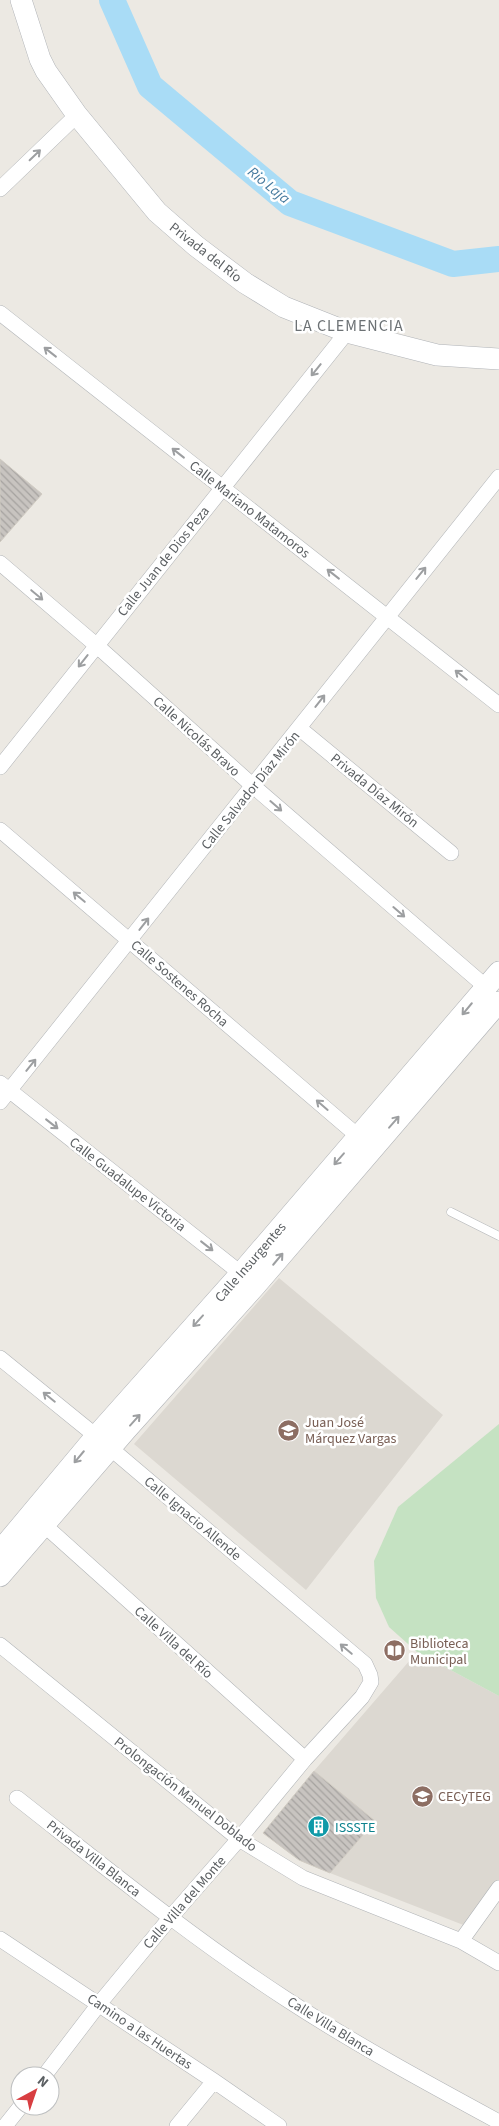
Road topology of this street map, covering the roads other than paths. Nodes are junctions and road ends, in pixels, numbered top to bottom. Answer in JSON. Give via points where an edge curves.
{"nodes":[{"id":1,"x":20,"y":0,"type":"edge"},
{"id":2,"x":77,"y":115,"type":"junction"},
{"id":3,"x":0,"y":190,"type":"edge"},
{"id":4,"x":0,"y":313,"type":"edge"},
{"id":5,"x":347,"y":332,"type":"junction"},
{"id":6,"x":499,"y":359,"type":"edge"},
{"id":7,"x":499,"y":476,"type":"edge"},
{"id":8,"x":222,"y":488,"type":"junction"},
{"id":9,"x":0,"y":563,"type":"edge"},
{"id":10,"x":387,"y":616,"type":"junction"},
{"id":11,"x":96,"y":644,"type":"junction"},
{"id":12,"x":499,"y":705,"type":"edge"},
{"id":13,"x":299,"y":728,"type":"junction"},
{"id":14,"x":0,"y":767,"type":"edge"},
{"id":15,"x":252,"y":785,"type":"junction"},
{"id":16,"x":0,"y":830,"type":"edge"},
{"id":17,"x":451,"y":853,"type":"dead end"},
{"id":18,"x":131,"y":941,"type":"junction"},
{"id":19,"x":495,"y":987,"type":"edge"},
{"id":20,"x":3,"y":1092,"type":"edge"},
{"id":21,"x":359,"y":1137,"type":"junction"},
{"id":22,"x":451,"y":1212,"type":"dead end"},
{"id":23,"x":499,"y":1236,"type":"edge"},
{"id":24,"x":249,"y":1279,"type":"junction"},
{"id":25,"x":0,"y":1358,"type":"edge"},
{"id":26,"x":104,"y":1442,"type":"junction"},
{"id":27,"x":43,"y":1524,"type":"junction"},
{"id":28,"x":0,"y":1552,"type":"edge"},
{"id":29,"x":0,"y":1576,"type":"edge"},
{"id":30,"x":0,"y":1645,"type":"edge"},
{"id":31,"x":369,"y":1688,"type":"joint"},
{"id":32,"x":305,"y":1760,"type":"junction"},
{"id":33,"x":17,"y":1798,"type":"dead end"},
{"id":34,"x":239,"y":1840,"type":"junction"},
{"id":35,"x":499,"y":1888,"type":"edge"},
{"id":36,"x":170,"y":1918,"type":"junction"},
{"id":37,"x":0,"y":1939,"type":"edge"},
{"id":38,"x":461,"y":1941,"type":"junction"},
{"id":39,"x":499,"y":1963,"type":"edge"},
{"id":40,"x":99,"y":2004,"type":"junction"},
{"id":41,"x":52,"y":2066,"type":"edge"},
{"id":42,"x":214,"y":2081,"type":"junction"},
{"id":43,"x":13,"y":2116,"type":"edge"},
{"id":44,"x":499,"y":2122,"type":"edge"},
{"id":45,"x":5,"y":2126,"type":"edge"},
{"id":46,"x":177,"y":2126,"type":"edge"},
{"id":47,"x":278,"y":2126,"type":"edge"}],
"edges":[{"from":1,"to":2,"type":"main road","name":"Privada del Río","via":[[43,65]]},
{"from":3,"to":2,"type":"street","one_way":true},
{"from":2,"to":5,"type":"main road","name":"Privada del Río","via":[[157,212],[196,246],[262,295]]},
{"from":8,"to":4,"type":"street","name":"Calle Mariano Matamoros","one_way":true},
{"from":5,"to":6,"type":"main road","name":"Privada del Río","via":[[438,355]]},
{"from":5,"to":8,"type":"street","name":"Calle Juan de Dios Peza","one_way":true},
{"from":10,"to":7,"type":"street","name":"Calle Salvador Díaz Mirón","one_way":true},
{"from":10,"to":8,"type":"street","name":"Calle Mariano Matamoros","one_way":true},
{"from":8,"to":11,"type":"street","name":"Calle Juan de Dios Peza"},
{"from":9,"to":11,"type":"street","name":"Calle Nicolás Bravo","one_way":true},
{"from":12,"to":10,"type":"street","name":"Calle Mariano Matamoros","one_way":true},
{"from":13,"to":10,"type":"street","name":"Calle Salvador Díaz Mirón","one_way":true},
{"from":11,"to":14,"type":"street","name":"Calle Juan de Dios Peza","one_way":true},
{"from":11,"to":15,"type":"street","name":"Calle Nicolás Bravo"},
{"from":13,"to":15,"type":"street","name":"Calle Salvador Díaz Mirón"},
{"from":13,"to":17,"type":"street","name":"Privada Díaz Mirón"},
{"from":18,"to":15,"type":"street","name":"Calle Salvador Díaz Mirón","one_way":true},
{"from":15,"to":19,"type":"street","name":"Calle Nicolás Bravo","one_way":true},
{"from":18,"to":16,"type":"street","name":"Calle Sostenes Rocha","one_way":true},
{"from":20,"to":18,"type":"street","name":"Calle Salvador Díaz Mirón","one_way":true},
{"from":21,"to":18,"type":"street","name":"Calle Sostenes Rocha","one_way":true},
{"from":19,"to":21,"type":"main road","name":"Calle Insurgentes","one_way":true},
{"from":24,"to":19,"type":"main road","name":"Calle Insurgentes","one_way":true},
{"from":20,"to":24,"type":"street","name":"Calle Guadalupe Victoria","one_way":true},
{"from":21,"to":24,"type":"main road","name":"Calle Insurgentes","one_way":true},
{"from":22,"to":23,"type":"lane"},
{"from":24,"to":26,"type":"main road","name":"Calle Insurgentes"},
{"from":26,"to":25,"type":"street","name":"Calle Ignacio Allende","one_way":true},
{"from":26,"to":27,"type":"main road","name":"Calle Insurgentes"},
{"from":26,"to":28,"type":"main road","name":"Calle Insurgentes","one_way":true},
{"from":31,"to":26,"type":"street","name":"Calle Ignacio Allende","one_way":true,"via":[[370,1675],[365,1664]]},
{"from":27,"to":29,"type":"main road","name":"Calle Insurgentes"},
{"from":27,"to":32,"type":"street","name":"Calle Villa del Río"},
{"from":30,"to":34,"type":"street","name":"Prolongación Manuel Doblado"},
{"from":31,"to":32,"type":"street","name":"Calle Villa del Monte"},
{"from":32,"to":34,"type":"street","name":"Calle Villa del Monte"},
{"from":33,"to":36,"type":"street","name":"Privada Villa Blanca"},
{"from":34,"to":36,"type":"street","name":"Calle Villa del Monte"},
{"from":34,"to":38,"type":"street","name":"Prolongación Manuel Doblado","via":[[303,1878]]},
{"from":35,"to":38,"type":"street"},
{"from":36,"to":40,"type":"street","name":"Calle Villa del Monte"},
{"from":36,"to":44,"type":"street","name":"Calle Villa Blanca","via":[[286,1999],[382,2058]]},
{"from":37,"to":40,"type":"street","name":"Camino a las Huertas"},
{"from":38,"to":39,"type":"street","name":"Prolongación Manuel Doblado"},
{"from":40,"to":41,"type":"street","name":"Calle Villa del Monte"},
{"from":40,"to":42,"type":"street","name":"Camino a las Huertas"},
{"from":42,"to":46,"type":"street"},
{"from":42,"to":47,"type":"street","name":"Camino a las Huertas"},
{"from":43,"to":45,"type":"street"}]}
